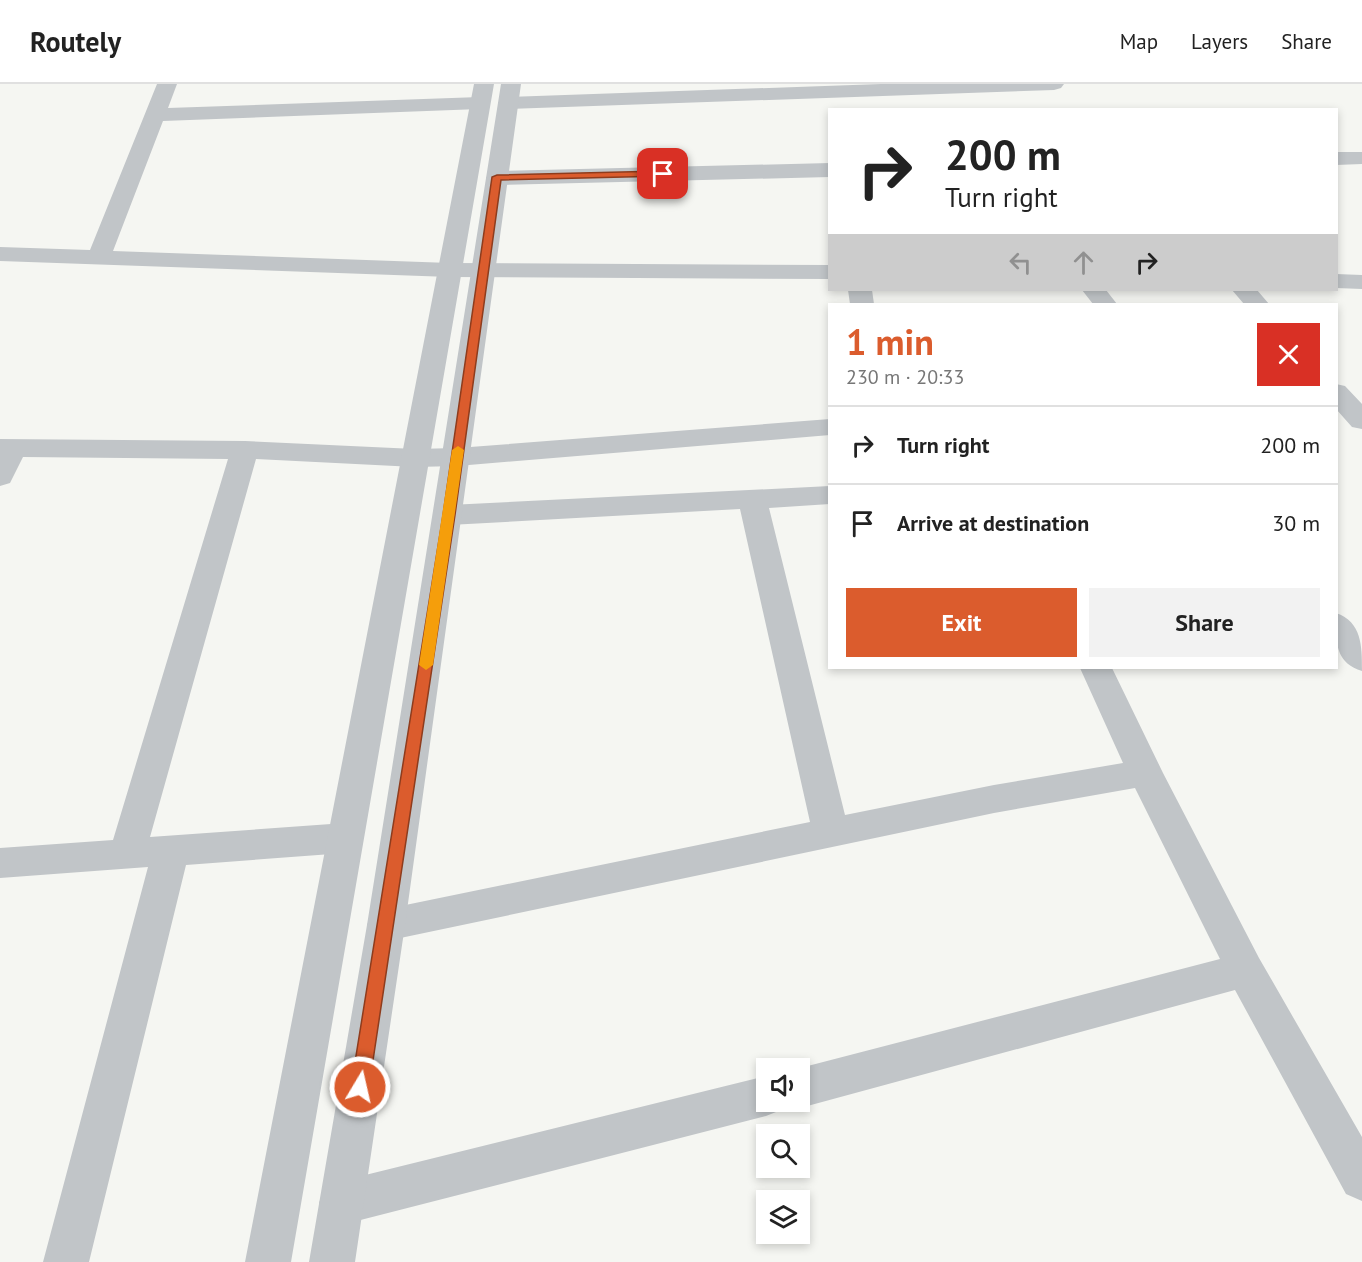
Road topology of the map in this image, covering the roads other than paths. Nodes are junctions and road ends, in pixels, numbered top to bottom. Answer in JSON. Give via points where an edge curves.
{"nodes":[{"id":1,"x":167,"y":84,"type":"edge"},
{"id":2,"x":1054,"y":84,"type":"edge"},
{"id":3,"x":1014,"y":85,"type":"edge"},
{"id":4,"x":496,"y":94,"type":"edge"},
{"id":5,"x":849,"y":95,"type":"edge"},
{"id":6,"x":155,"y":115,"type":"junction"},
{"id":7,"x":1362,"y":158,"type":"edge"},
{"id":8,"x":1338,"y":159,"type":"edge"},
{"id":9,"x":828,"y":170,"type":"edge"},
{"id":10,"x":497,"y":177,"type":"junction"},
{"id":11,"x":0,"y":254,"type":"edge"},
{"id":12,"x":99,"y":257,"type":"junction"},
{"id":13,"x":482,"y":269,"type":"junction"},
{"id":14,"x":450,"y":270,"type":"junction"},
{"id":15,"x":828,"y":272,"type":"edge"},
{"id":16,"x":1338,"y":281,"type":"edge"},
{"id":17,"x":1362,"y":282,"type":"edge"},
{"id":18,"x":1095,"y":291,"type":"edge"},
{"id":19,"x":1245,"y":291,"type":"edge"},
{"id":20,"x":1104,"y":303,"type":"edge"},
{"id":21,"x":1256,"y":303,"type":"edge"},
{"id":22,"x":1338,"y":395,"type":"edge"},
{"id":23,"x":1362,"y":421,"type":"edge"},
{"id":24,"x":828,"y":427,"type":"edge"},
{"id":25,"x":6,"y":448,"type":"edge"},
{"id":26,"x":245,"y":450,"type":"junction"},
{"id":27,"x":457,"y":457,"type":"junction"},
{"id":28,"x":415,"y":458,"type":"junction"},
{"id":29,"x":0,"y":477,"type":"edge"},
{"id":30,"x":828,"y":495,"type":"edge"},
{"id":31,"x":753,"y":500,"type":"junction"},
{"id":32,"x":449,"y":515,"type":"junction"},
{"id":33,"x":1338,"y":627,"type":"edge"},
{"id":34,"x":1362,"y":659,"type":"edge"},
{"id":35,"x":1096,"y":669,"type":"edge"},
{"id":36,"x":1145,"y":773,"type":"junction"},
{"id":37,"x":831,"y":834,"type":"junction"},
{"id":38,"x":345,"y":838,"type":"junction"},
{"id":39,"x":171,"y":849,"type":"junction"},
{"id":40,"x":127,"y":853,"type":"junction"},
{"id":41,"x":0,"y":863,"type":"edge"},
{"id":42,"x":386,"y":925,"type":"junction"},
{"id":43,"x":1245,"y":970,"type":"junction"},
{"id":44,"x":810,"y":1085,"type":"edge"},
{"id":45,"x":756,"y":1099,"type":"edge"},
{"id":46,"x":1362,"y":1179,"type":"edge"},
{"id":47,"x":341,"y":1203,"type":"junction"},
{"id":48,"x":66,"y":1262,"type":"edge"},
{"id":49,"x":268,"y":1262,"type":"edge"},
{"id":50,"x":332,"y":1262,"type":"edge"}],
"edges":[{"from":1,"to":6,"type":"street"},
{"from":2,"to":3,"type":"street"},
{"from":3,"to":5,"type":"street"},
{"from":4,"to":5,"type":"street"},
{"from":4,"to":6,"type":"street"},
{"from":4,"to":10,"type":"street"},
{"from":4,"to":14,"type":"street"},
{"from":6,"to":12,"type":"street"},
{"from":7,"to":8,"type":"street"},
{"from":9,"to":10,"type":"street"},
{"from":10,"to":13,"type":"street"},
{"from":11,"to":12,"type":"street"},
{"from":12,"to":14,"type":"street"},
{"from":13,"to":14,"type":"street"},
{"from":13,"to":15,"type":"street"},
{"from":13,"to":27,"type":"street"},
{"from":14,"to":28,"type":"street"},
{"from":16,"to":17,"type":"street"},
{"from":18,"to":20,"type":"street"},
{"from":19,"to":21,"type":"street"},
{"from":22,"to":23,"type":"street"},
{"from":24,"to":27,"type":"street"},
{"from":25,"to":26,"type":"street"},
{"from":25,"to":29,"type":"street"},
{"from":26,"to":28,"type":"street"},
{"from":26,"to":40,"type":"street"},
{"from":27,"to":28,"type":"street"},
{"from":27,"to":32,"type":"street"},
{"from":28,"to":38,"type":"street"},
{"from":30,"to":31,"type":"street"},
{"from":31,"to":32,"type":"street"},
{"from":31,"to":37,"type":"street"},
{"from":32,"to":42,"type":"street"},
{"from":33,"to":34,"type":"street"},
{"from":35,"to":36,"type":"street"},
{"from":36,"to":37,"type":"street"},
{"from":36,"to":43,"type":"street"},
{"from":37,"to":42,"type":"street"},
{"from":38,"to":39,"type":"street"},
{"from":38,"to":49,"type":"street"},
{"from":39,"to":40,"type":"street"},
{"from":39,"to":48,"type":"street"},
{"from":40,"to":41,"type":"street"},
{"from":42,"to":47,"type":"street"},
{"from":43,"to":44,"type":"street"},
{"from":43,"to":46,"type":"street"},
{"from":45,"to":47,"type":"street"},
{"from":47,"to":50,"type":"street"}]}
